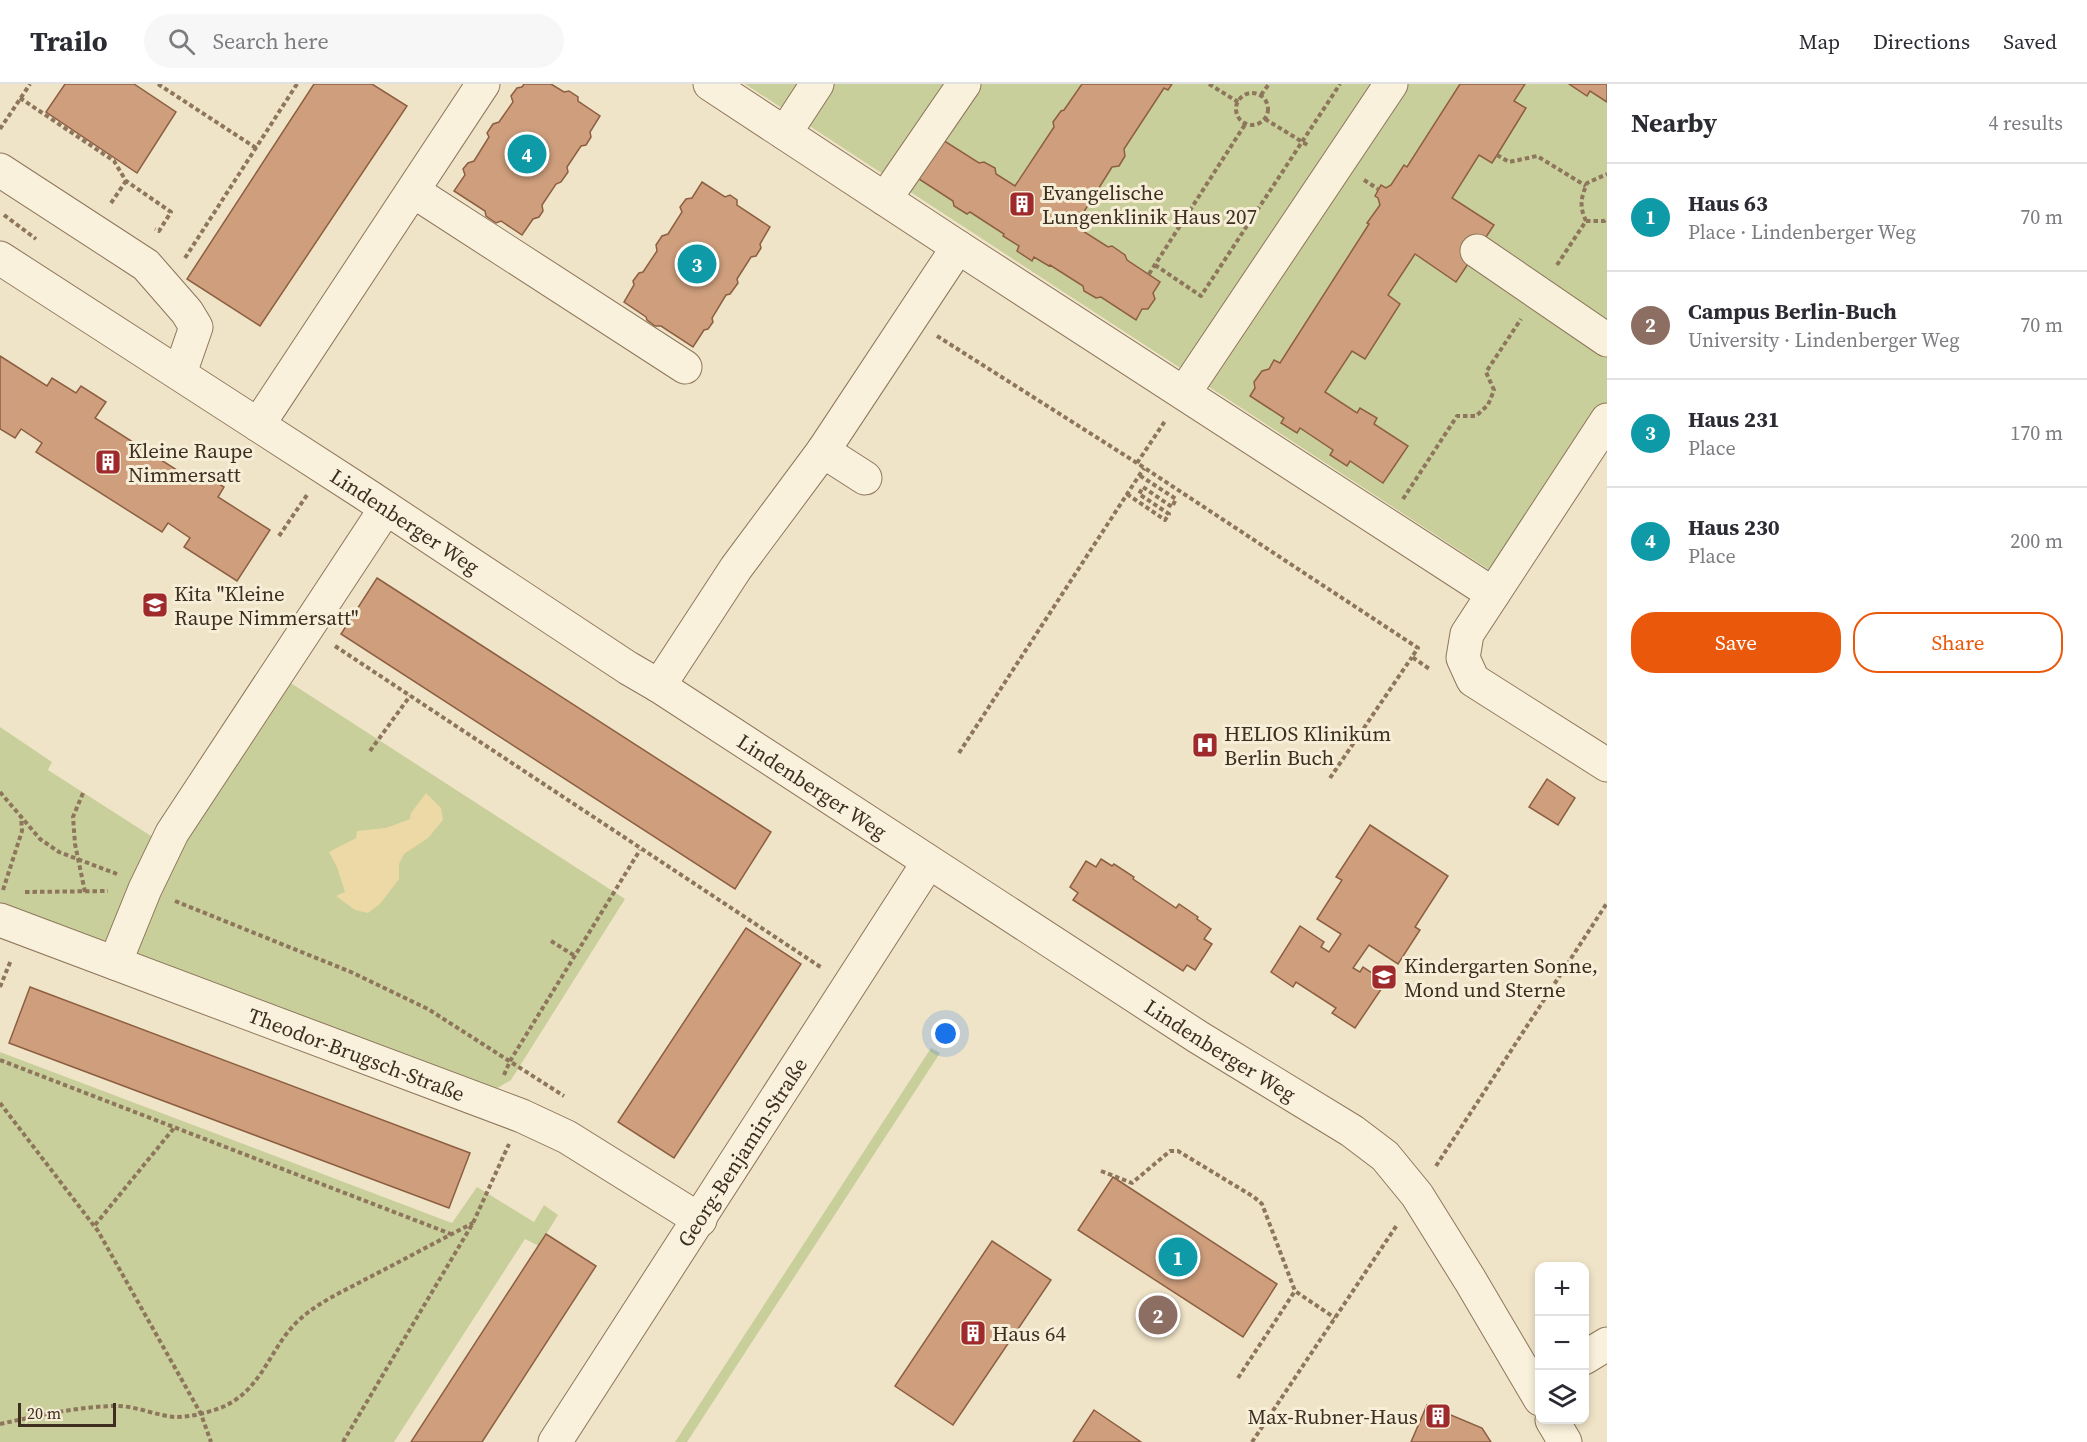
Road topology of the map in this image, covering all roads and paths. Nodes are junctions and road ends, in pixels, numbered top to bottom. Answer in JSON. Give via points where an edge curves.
{"nodes":[{"id":1,"x":30,"y":84,"type":"edge"},
{"id":2,"x":158,"y":84,"type":"edge"},
{"id":3,"x":297,"y":84,"type":"edge"},
{"id":4,"x":483,"y":84,"type":"edge"},
{"id":5,"x":710,"y":84,"type":"edge"},
{"id":6,"x":817,"y":84,"type":"edge"},
{"id":7,"x":964,"y":84,"type":"edge"},
{"id":8,"x":1209,"y":84,"type":"edge"},
{"id":9,"x":1269,"y":84,"type":"edge"},
{"id":10,"x":1340,"y":84,"type":"edge"},
{"id":11,"x":1391,"y":84,"type":"edge"},
{"id":12,"x":1261,"y":95,"type":"junction"},
{"id":13,"x":20,"y":98,"type":"junction"},
{"id":14,"x":1238,"y":102,"type":"junction"},
{"id":15,"x":1264,"y":119,"type":"junction"},
{"id":16,"x":1246,"y":123,"type":"junction"},
{"id":17,"x":0,"y":129,"type":"edge"},
{"id":18,"x":785,"y":133,"type":"junction"},
{"id":19,"x":1302,"y":142,"type":"junction"},
{"id":20,"x":256,"y":148,"type":"junction"},
{"id":21,"x":1497,"y":156,"type":"dead end"},
{"id":22,"x":1337,"y":164,"type":"junction"},
{"id":23,"x":0,"y":170,"type":"edge"},
{"id":24,"x":1607,"y":174,"type":"edge"},
{"id":25,"x":126,"y":181,"type":"junction"},
{"id":26,"x":1586,"y":186,"type":"junction"},
{"id":27,"x":413,"y":191,"type":"junction"},
{"id":28,"x":885,"y":199,"type":"junction"},
{"id":29,"x":121,"y":207,"type":"dead end"},
{"id":30,"x":1607,"y":219,"type":"edge"},
{"id":31,"x":149,"y":225,"type":"dead end"},
{"id":32,"x":958,"y":247,"type":"junction"},
{"id":33,"x":1477,"y":251,"type":"dead end"},
{"id":34,"x":0,"y":258,"type":"edge"},
{"id":35,"x":184,"y":259,"type":"dead end"},
{"id":36,"x":1155,"y":265,"type":"junction"},
{"id":37,"x":1149,"y":274,"type":"dead end"},
{"id":38,"x":910,"y":319,"type":"junction"},
{"id":39,"x":1607,"y":340,"type":"edge"},
{"id":40,"x":685,"y":367,"type":"dead end"},
{"id":41,"x":1486,"y":372,"type":"dead end"},
{"id":42,"x":180,"y":373,"type":"junction"},
{"id":43,"x":1184,"y":393,"type":"junction"},
{"id":44,"x":1607,"y":420,"type":"edge"},
{"id":45,"x":258,"y":425,"type":"junction"},
{"id":46,"x":823,"y":451,"type":"junction"},
{"id":47,"x":1137,"y":463,"type":"junction"},
{"id":48,"x":325,"y":468,"type":"junction"},
{"id":49,"x":1144,"y":468,"type":"junction"},
{"id":50,"x":1139,"y":475,"type":"junction"},
{"id":51,"x":865,"y":478,"type":"dead end"},
{"id":52,"x":1127,"y":494,"type":"junction"},
{"id":53,"x":386,"y":508,"type":"junction"},
{"id":54,"x":1386,"y":524,"type":"junction"},
{"id":55,"x":279,"y":536,"type":"dead end"},
{"id":56,"x":1493,"y":594,"type":"junction"},
{"id":57,"x":307,"y":627,"type":"junction"},
{"id":58,"x":1412,"y":657,"type":"junction"},
{"id":59,"x":1440,"y":676,"type":"dead end"},
{"id":60,"x":659,"y":687,"type":"junction"},
{"id":61,"x":410,"y":696,"type":"junction"},
{"id":62,"x":370,"y":751,"type":"dead end"},
{"id":63,"x":959,"y":753,"type":"dead end"},
{"id":64,"x":1607,"y":765,"type":"edge"},
{"id":65,"x":1330,"y":778,"type":"dead end"},
{"id":66,"x":0,"y":792,"type":"edge"},
{"id":67,"x":83,"y":793,"type":"dead end"},
{"id":68,"x":21,"y":816,"type":"junction"},
{"id":69,"x":640,"y":850,"type":"junction"},
{"id":70,"x":78,"y":860,"type":"junction"},
{"id":71,"x":928,"y":863,"type":"junction"},
{"id":72,"x":145,"y":889,"type":"junction"},
{"id":73,"x":85,"y":892,"type":"junction"},
{"id":74,"x":1,"y":900,"type":"edge"},
{"id":75,"x":1607,"y":903,"type":"edge"},
{"id":76,"x":551,"y":940,"type":"dead end"},
{"id":77,"x":575,"y":956,"type":"junction"},
{"id":78,"x":115,"y":963,"type":"junction"},
{"id":79,"x":850,"y":987,"type":"junction"},
{"id":80,"x":0,"y":1060,"type":"edge"},
{"id":81,"x":510,"y":1061,"type":"junction"},
{"id":82,"x":572,"y":1102,"type":"dead end"},
{"id":83,"x":0,"y":1103,"type":"edge"},
{"id":84,"x":491,"y":1103,"type":"junction"},
{"id":85,"x":522,"y":1116,"type":"junction"},
{"id":86,"x":174,"y":1128,"type":"junction"},
{"id":87,"x":1101,"y":1171,"type":"dead end"},
{"id":88,"x":1417,"y":1195,"type":"junction"},
{"id":89,"x":700,"y":1220,"type":"junction"},
{"id":90,"x":473,"y":1223,"type":"junction"},
{"id":91,"x":94,"y":1225,"type":"junction"},
{"id":92,"x":451,"y":1234,"type":"junction"},
{"id":93,"x":1295,"y":1291,"type":"junction"},
{"id":94,"x":1335,"y":1318,"type":"junction"},
{"id":95,"x":1607,"y":1344,"type":"edge"},
{"id":96,"x":1589,"y":1355,"type":"edge"},
{"id":97,"x":1238,"y":1378,"type":"dead end"},
{"id":98,"x":1535,"y":1388,"type":"edge"},
{"id":99,"x":201,"y":1414,"type":"junction"},
{"id":100,"x":0,"y":1424,"type":"edge"},
{"id":101,"x":1555,"y":1424,"type":"edge"},
{"id":102,"x":211,"y":1442,"type":"edge"},
{"id":103,"x":343,"y":1442,"type":"edge"},
{"id":104,"x":555,"y":1442,"type":"edge"},
{"id":105,"x":1252,"y":1442,"type":"edge"},
{"id":106,"x":1565,"y":1442,"type":"edge"}],
"edges":[{"from":1,"to":13,"type":"path"},
{"from":2,"to":20,"type":"path"},
{"from":3,"to":20,"type":"path"},
{"from":4,"to":27,"type":"street"},
{"from":5,"to":18,"type":"street"},
{"from":6,"to":18,"type":"street"},
{"from":7,"to":28,"type":"street"},
{"from":8,"to":14,"type":"path"},
{"from":9,"to":12,"type":"path"},
{"from":10,"to":19,"type":"path"},
{"from":11,"to":22,"type":"street"},
{"from":12,"to":14,"type":"path","via":[[1245,95]]},
{"from":12,"to":15,"type":"path","via":[[1268,109]]},
{"from":13,"to":17,"type":"path"},
{"from":13,"to":25,"type":"path","via":[[114,161]]},
{"from":14,"to":16,"type":"path","via":[[1239,117]]},
{"from":15,"to":16,"type":"path","via":[[1256,124]]},
{"from":15,"to":19,"type":"path"},
{"from":16,"to":36,"type":"path"},
{"from":18,"to":28,"type":"street"},
{"from":19,"to":22,"type":"path"},
{"from":19,"to":36,"type":"path","via":[[1201,296]]},
{"from":20,"to":35,"type":"path"},
{"from":21,"to":26,"type":"path","via":[[1509,162],[1538,156]]},
{"from":22,"to":43,"type":"street"},
{"from":23,"to":42,"type":"street","via":[[146,265],[196,327]]},
{"from":24,"to":26,"type":"path"},
{"from":25,"to":29,"type":"path","via":[[112,201]]},
{"from":25,"to":31,"type":"path","via":[[171,212],[159,231]]},
{"from":26,"to":30,"type":"path","via":[[1580,209],[1586,221]]},
{"from":27,"to":40,"type":"street"},
{"from":27,"to":45,"type":"street"},
{"from":28,"to":32,"type":"street"},
{"from":32,"to":38,"type":"street"},
{"from":32,"to":43,"type":"street"},
{"from":33,"to":39,"type":"street"},
{"from":34,"to":42,"type":"street","name":"Lindenberger Weg"},
{"from":36,"to":37,"type":"path"},
{"from":38,"to":46,"type":"street"},
{"from":38,"to":47,"type":"path"},
{"from":41,"to":54,"type":"path","via":[[1494,390],[1488,405],[1476,416],[1457,417]]},
{"from":42,"to":45,"type":"street","name":"Lindenberger Weg"},
{"from":43,"to":47,"type":"path"},
{"from":43,"to":54,"type":"street"},
{"from":44,"to":56,"type":"street"},
{"from":45,"to":48,"type":"street","name":"Lindenberger Weg"},
{"from":46,"to":51,"type":"street"},
{"from":46,"to":60,"type":"street","via":[[736,568]]},
{"from":47,"to":49,"type":"path"},
{"from":48,"to":53,"type":"street","name":"Lindenberger Weg"},
{"from":48,"to":55,"type":"path"},
{"from":49,"to":50,"type":"path"},
{"from":49,"to":58,"type":"path","via":[[1418,648]]},
{"from":50,"to":52,"type":"path"},
{"from":50,"to":52,"type":"path","via":[[1176,499],[1173,507],[1143,487],[1139,494],[1169,514],[1165,520]]},
{"from":52,"to":63,"type":"path"},
{"from":53,"to":57,"type":"street"},
{"from":53,"to":60,"type":"street","name":"Lindenberger Weg"},
{"from":54,"to":56,"type":"street"},
{"from":56,"to":64,"type":"street","via":[[1467,634],[1463,657],[1473,680]]},
{"from":57,"to":61,"type":"path"},
{"from":57,"to":72,"type":"street","via":[[172,833]]},
{"from":58,"to":59,"type":"path"},
{"from":58,"to":65,"type":"path"},
{"from":60,"to":71,"type":"street","name":"Lindenberger Weg"},
{"from":61,"to":62,"type":"path"},
{"from":61,"to":69,"type":"path"},
{"from":66,"to":68,"type":"path"},
{"from":67,"to":70,"type":"path","via":[[73,817]]},
{"from":68,"to":70,"type":"path","via":[[39,839]]},
{"from":68,"to":74,"type":"path","via":[[22,831]]},
{"from":69,"to":77,"type":"path"},
{"from":69,"to":79,"type":"path"},
{"from":70,"to":72,"type":"path"},
{"from":70,"to":73,"type":"path"},
{"from":71,"to":79,"type":"street","name":"Georg-Benjamin-Straße"},
{"from":71,"to":88,"type":"street","name":"Lindenberger Weg","via":[[1352,1131],[1385,1156]]},
{"from":72,"to":73,"type":"path"},
{"from":72,"to":78,"type":"street"},
{"from":72,"to":81,"type":"path","via":[[351,972],[428,1009]]},
{"from":73,"to":74,"type":"path","via":[[14,892]]},
{"from":74,"to":78,"type":"street","name":"Theodor-Brugsch-Straße"},
{"from":75,"to":88,"type":"path"},
{"from":76,"to":77,"type":"path"},
{"from":77,"to":81,"type":"path"},
{"from":78,"to":84,"type":"street","name":"Theodor-Brugsch-Straße"},
{"from":79,"to":89,"type":"street","name":"Georg-Benjamin-Straße"},
{"from":80,"to":86,"type":"path"},
{"from":81,"to":82,"type":"path"},
{"from":81,"to":84,"type":"path"},
{"from":83,"to":91,"type":"path"},
{"from":84,"to":85,"type":"street","name":"Theodor-Brugsch-Straße"},
{"from":85,"to":89,"type":"street","name":"Theodor-Brugsch-Straße","via":[[567,1137]]},
{"from":85,"to":90,"type":"path"},
{"from":86,"to":91,"type":"path"},
{"from":86,"to":92,"type":"path"},
{"from":87,"to":93,"type":"path","via":[[1132,1183],[1170,1151],[1178,1151],[1254,1197],[1262,1204]]},
{"from":88,"to":94,"type":"path"},
{"from":88,"to":98,"type":"street","name":"Lindenberger Weg"},
{"from":89,"to":104,"type":"street","name":"Georg-Benjamin-Straße"},
{"from":90,"to":92,"type":"path"},
{"from":90,"to":103,"type":"path"},
{"from":91,"to":99,"type":"path"},
{"from":92,"to":99,"type":"path","via":[[320,1304],[297,1322],[267,1368],[246,1391],[224,1406]]},
{"from":93,"to":94,"type":"path"},
{"from":93,"to":97,"type":"path"},
{"from":94,"to":105,"type":"path"},
{"from":95,"to":96,"type":"street"},
{"from":99,"to":100,"type":"path","via":[[174,1417],[114,1406],[50,1413]]},
{"from":99,"to":102,"type":"path"},
{"from":101,"to":106,"type":"street"}]}
